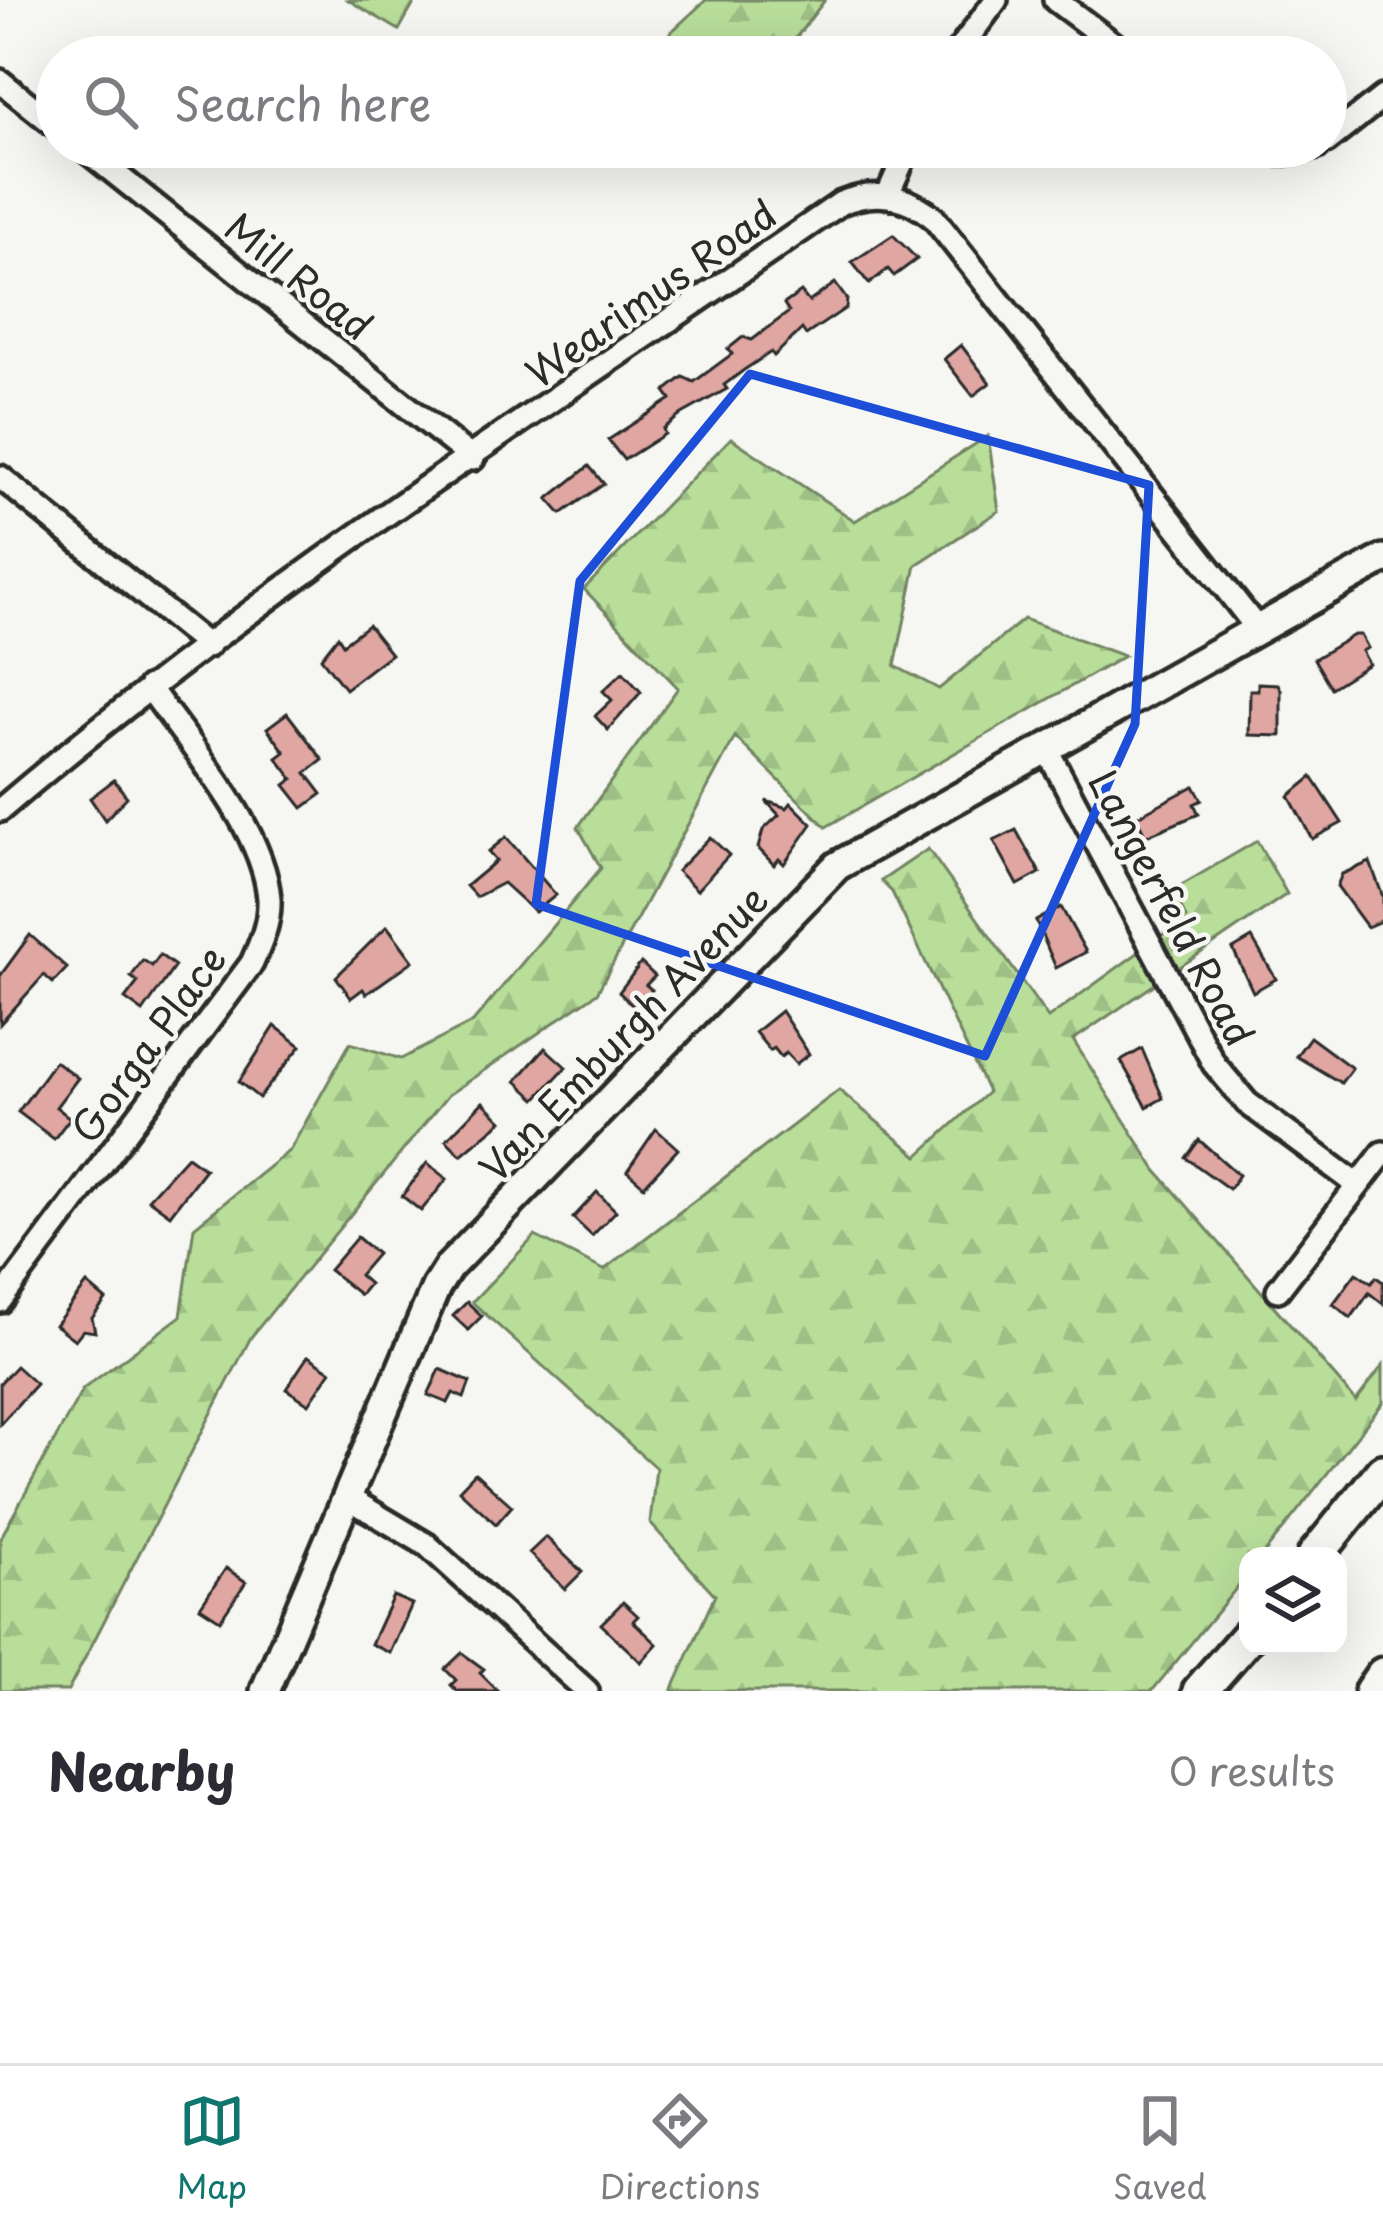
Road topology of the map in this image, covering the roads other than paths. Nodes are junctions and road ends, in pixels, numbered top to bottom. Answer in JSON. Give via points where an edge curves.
{"nodes":[{"id":1,"x":996,"y":0,"type":"edge"},
{"id":2,"x":1055,"y":0,"type":"edge"},
{"id":3,"x":969,"y":36,"type":"edge"},
{"id":4,"x":1103,"y":36,"type":"edge"},
{"id":5,"x":0,"y":81,"type":"edge"},
{"id":6,"x":1383,"y":97,"type":"edge"},
{"id":7,"x":36,"y":110,"type":"edge"},
{"id":8,"x":1347,"y":125,"type":"edge"},
{"id":9,"x":108,"y":168,"type":"edge"},
{"id":10,"x":900,"y":168,"type":"edge"},
{"id":11,"x":888,"y":194,"type":"junction"},
{"id":12,"x":472,"y":459,"type":"junction"},
{"id":13,"x":0,"y":477,"type":"edge"},
{"id":14,"x":1383,"y":559,"type":"edge"},
{"id":15,"x":1256,"y":627,"type":"junction"},
{"id":16,"x":208,"y":646,"type":"junction"},
{"id":17,"x":149,"y":687,"type":"junction"},
{"id":18,"x":1046,"y":746,"type":"junction"},
{"id":19,"x":0,"y":810,"type":"edge"},
{"id":20,"x":1383,"y":1153,"type":"edge"},
{"id":21,"x":1358,"y":1185,"type":"junction"},
{"id":22,"x":1278,"y":1290,"type":"dead end"},
{"id":23,"x":0,"y":1301,"type":"edge"},
{"id":24,"x":1383,"y":1472,"type":"edge"},
{"id":25,"x":350,"y":1499,"type":"junction"},
{"id":26,"x":1323,"y":1547,"type":"edge"},
{"id":27,"x":1239,"y":1646,"type":"edge"},
{"id":28,"x":1383,"y":1676,"type":"edge"},
{"id":29,"x":265,"y":1691,"type":"edge"},
{"id":30,"x":587,"y":1691,"type":"edge"},
{"id":31,"x":1200,"y":1691,"type":"edge"},
{"id":32,"x":1372,"y":1691,"type":"edge"}],
"edges":[{"from":1,"to":3,"type":"street"},
{"from":2,"to":4,"type":"street"},
{"from":5,"to":7,"type":"street"},
{"from":6,"to":8,"type":"street"},
{"from":9,"to":12,"type":"street","name":"Mill Road"},
{"from":10,"to":11,"type":"street"},
{"from":11,"to":12,"type":"street","name":"Wearimus Road","via":[[841,203]]},
{"from":11,"to":15,"type":"street","via":[[932,217]]},
{"from":12,"to":16,"type":"street","name":"Wearimus Road"},
{"from":13,"to":16,"type":"street"},
{"from":14,"to":15,"type":"main road","name":"Van Emburgh Avenue"},
{"from":15,"to":18,"type":"main road","name":"Van Emburgh Avenue"},
{"from":16,"to":17,"type":"street","name":"Wearimus Road"},
{"from":17,"to":19,"type":"street","name":"Wearimus Road"},
{"from":17,"to":23,"type":"street","name":"Gorga Place","via":[[246,829],[264,874],[268,920],[252,963]]},
{"from":18,"to":21,"type":"street","name":"Langerfeld Road","via":[[1214,1064],[1246,1103]]},
{"from":18,"to":25,"type":"main road","name":"Van Emburgh Avenue","via":[[837,866],[448,1268]]},
{"from":20,"to":21,"type":"street"},
{"from":21,"to":22,"type":"street"},
{"from":24,"to":26,"type":"highway"},
{"from":25,"to":29,"type":"main road","name":"Van Emburgh Avenue"},
{"from":25,"to":30,"type":"street","via":[[427,1545]]},
{"from":27,"to":31,"type":"highway"},
{"from":28,"to":32,"type":"highway"}]}
